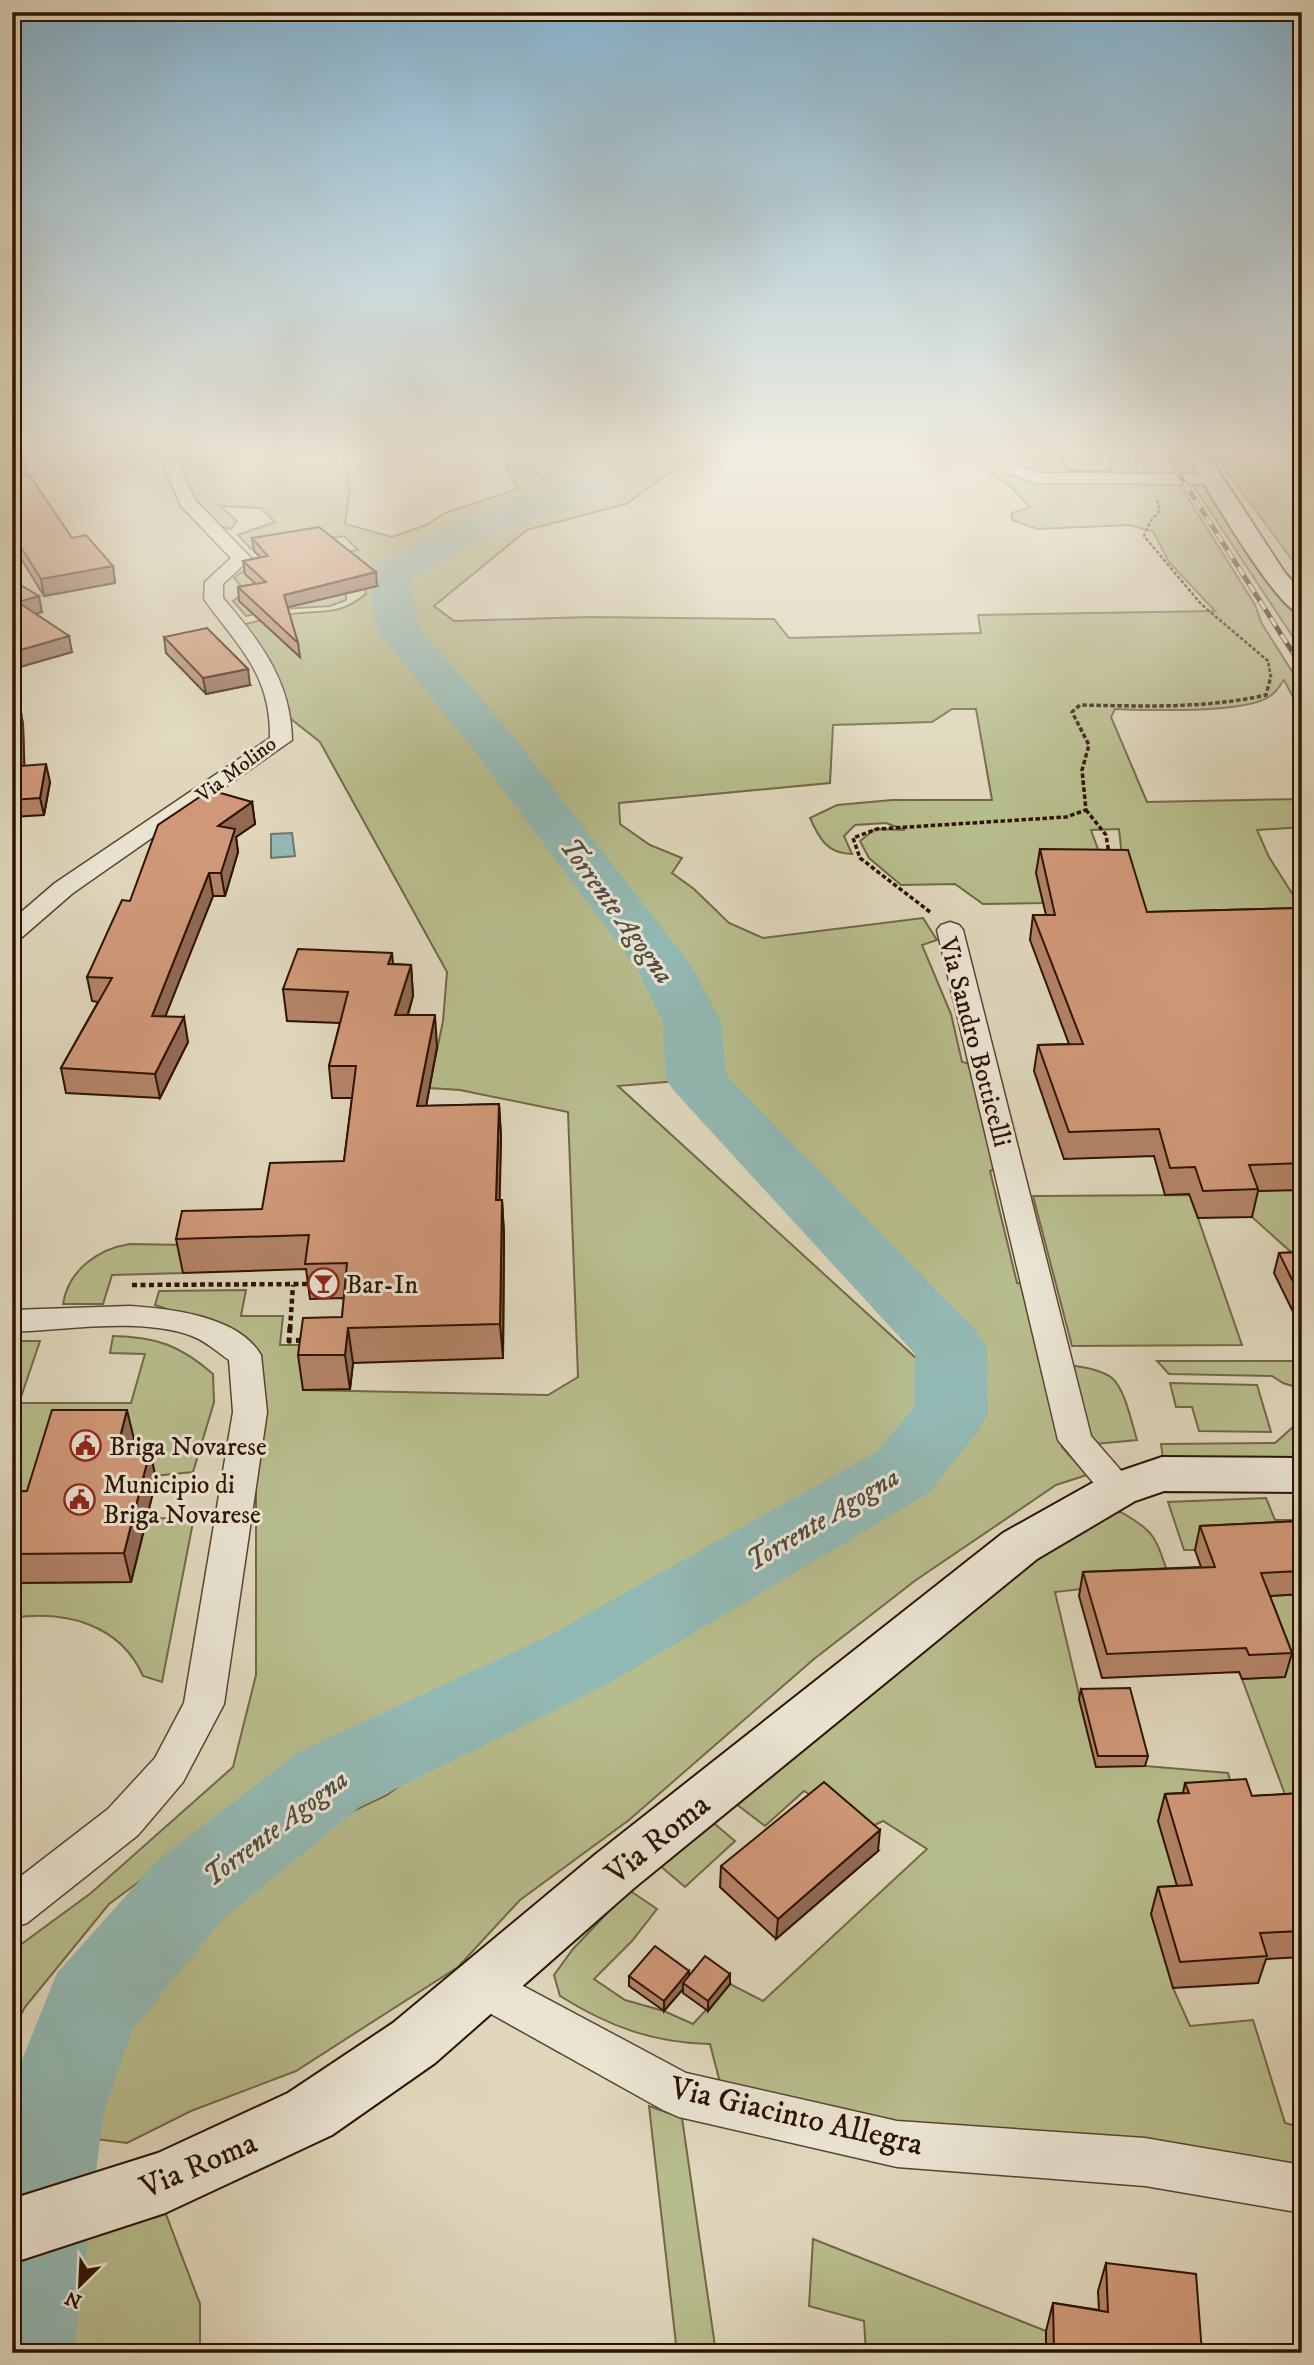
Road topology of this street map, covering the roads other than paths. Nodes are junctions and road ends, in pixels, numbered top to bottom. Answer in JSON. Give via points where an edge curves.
{"nodes":[{"id":1,"x":240,"y":559,"type":"edge"},
{"id":2,"x":1264,"y":559,"type":"edge"},
{"id":3,"x":1302,"y":608,"type":"edge"},
{"id":4,"x":950,"y":930,"type":"road end"},
{"id":5,"x":12,"y":933,"type":"edge"},
{"id":6,"x":12,"y":1321,"type":"edge"},
{"id":7,"x":1302,"y":1475,"type":"edge"},
{"id":8,"x":1119,"y":1489,"type":"junction"},
{"id":9,"x":12,"y":1909,"type":"edge"},
{"id":10,"x":482,"y":1985,"type":"junction"},
{"id":11,"x":1302,"y":2189,"type":"edge"},
{"id":12,"x":12,"y":2231,"type":"edge"}],
"edges":[{"from":1,"to":5,"type":"street","name":"Via Molino","via":[[214,582],[213,599],[268,669],[283,715],[281,740],[64,888]]},
{"from":2,"to":3,"type":"street"},
{"from":4,"to":8,"type":"street","name":"Via Sandro Botticelli","via":[[1074,1440]]},
{"from":6,"to":9,"type":"street","via":[[155,1319],[202,1327],[245,1355],[250,1412],[204,1704],[169,1770],[123,1822]]},
{"from":7,"to":8,"type":"street","name":"Via Roma","via":[[1162,1474]]},
{"from":8,"to":10,"type":"street","name":"Via Roma","via":[[1020,1546],[615,1871]]},
{"from":10,"to":11,"type":"street","name":"Via Giacinto Allegra","via":[[679,2094],[897,2144],[1145,2162]]},
{"from":10,"to":12,"type":"street","name":"Via Roma","via":[[414,2043],[310,2114],[165,2182]]}]}
